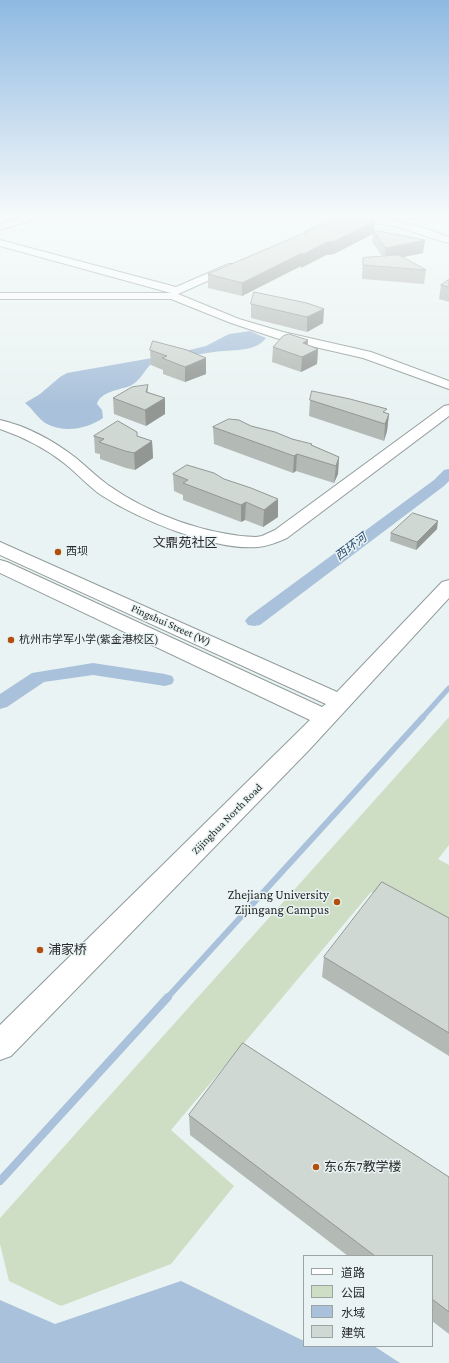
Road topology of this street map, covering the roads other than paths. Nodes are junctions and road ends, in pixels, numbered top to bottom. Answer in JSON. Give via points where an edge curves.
{"nodes":[{"id":1,"x":131,"y":279,"type":"edge"},
{"id":2,"x":209,"y":279,"type":"edge"},
{"id":3,"x":217,"y":279,"type":"edge"},
{"id":4,"x":0,"y":296,"type":"edge"},
{"id":5,"x":179,"y":298,"type":"junction"},
{"id":6,"x":449,"y":384,"type":"edge"},
{"id":7,"x":449,"y":409,"type":"edge"},
{"id":8,"x":0,"y":424,"type":"edge"},
{"id":9,"x":0,"y":548,"type":"edge"},
{"id":10,"x":0,"y":566,"type":"edge"},
{"id":11,"x":449,"y":586,"type":"edge"},
{"id":12,"x":240,"y":667,"type":"junction"},
{"id":13,"x":333,"y":710,"type":"junction"},
{"id":14,"x":0,"y":1046,"type":"edge"}],
"edges":[{"from":1,"to":2,"type":"street","via":[[177,291]]},
{"from":3,"to":5,"type":"street"},
{"from":4,"to":5,"type":"street"},
{"from":5,"to":6,"type":"street","via":[[235,321],[280,335],[367,355]]},
{"from":7,"to":8,"type":"street","via":[[280,534],[269,540],[253,543],[204,534],[156,518],[108,493],[52,448]]},
{"from":9,"to":12,"type":"main road","name":"Pingshui Street (W)","via":[[178,629]]},
{"from":10,"to":12,"type":"main road","name":"Pingshui Street (W)","via":[[162,642]]},
{"from":11,"to":13,"type":"main road","name":"Zijinghua North Road"},
{"from":12,"to":13,"type":"main road","name":"Pingshui Street (W)"},
{"from":13,"to":14,"type":"main road","name":"Zijinghua North Road"}]}
